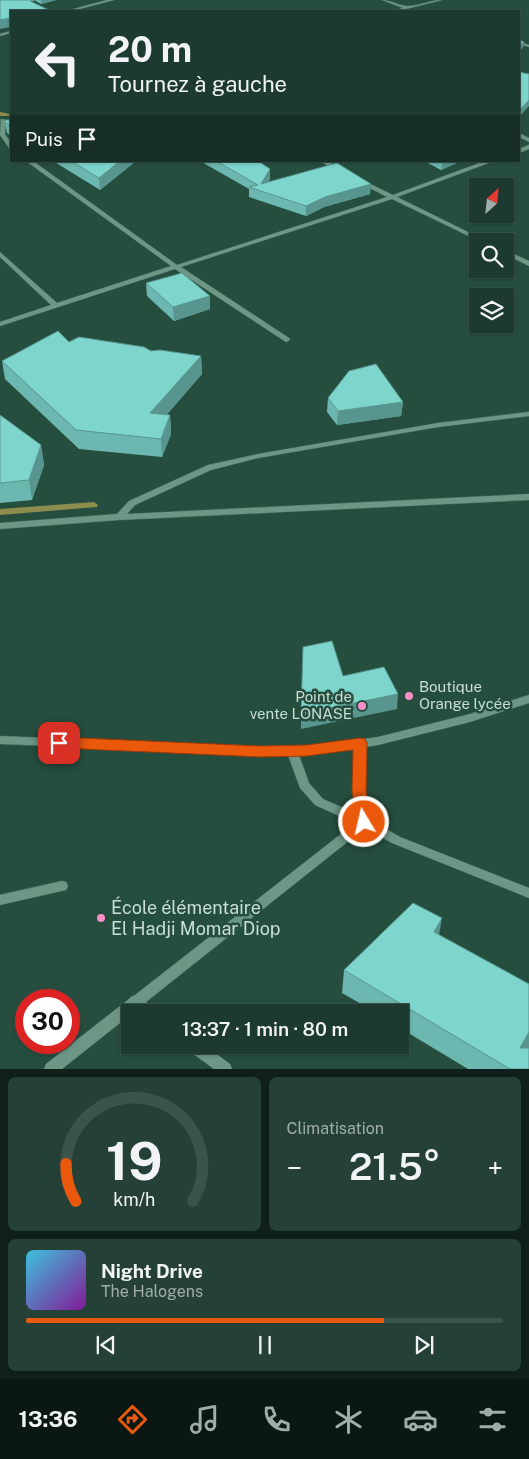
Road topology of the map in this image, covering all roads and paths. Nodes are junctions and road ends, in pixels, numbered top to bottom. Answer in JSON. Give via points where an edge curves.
{"nodes":[{"id":1,"x":112,"y":0,"type":"edge"},
{"id":2,"x":384,"y":0,"type":"edge"},
{"id":3,"x":407,"y":0,"type":"edge"},
{"id":4,"x":440,"y":0,"type":"edge"},
{"id":5,"x":410,"y":8,"type":"junction"},
{"id":6,"x":72,"y":10,"type":"edge"},
{"id":7,"x":399,"y":10,"type":"edge"},
{"id":8,"x":416,"y":10,"type":"edge"},
{"id":9,"x":2,"y":120,"type":"edge"},
{"id":10,"x":1,"y":135,"type":"edge"},
{"id":11,"x":10,"y":146,"type":"edge"},
{"id":12,"x":30,"y":162,"type":"edge"},
{"id":13,"x":325,"y":162,"type":"edge"},
{"id":14,"x":488,"y":162,"type":"edge"},
{"id":15,"x":349,"y":175,"type":"edge"},
{"id":16,"x":357,"y":179,"type":"edge"},
{"id":17,"x":392,"y":197,"type":"junction"},
{"id":18,"x":469,"y":235,"type":"edge"},
{"id":19,"x":0,"y":254,"type":"edge"},
{"id":20,"x":514,"y":256,"type":"edge"},
{"id":21,"x":529,"y":264,"type":"edge"},
{"id":22,"x":176,"y":267,"type":"junction"},
{"id":23,"x":56,"y":306,"type":"junction"},
{"id":24,"x":0,"y":324,"type":"edge"},
{"id":25,"x":286,"y":340,"type":"dead end"},
{"id":26,"x":529,"y":414,"type":"edge"},
{"id":27,"x":529,"y":497,"type":"edge"},
{"id":28,"x":119,"y":517,"type":"junction"},
{"id":29,"x":0,"y":526,"type":"edge"},
{"id":30,"x":529,"y":700,"type":"edge"},
{"id":31,"x":0,"y":740,"type":"edge"},
{"id":32,"x":360,"y":743,"type":"junction"},
{"id":33,"x":292,"y":751,"type":"junction"},
{"id":34,"x":364,"y":822,"type":"junction"},
{"id":35,"x":62,"y":886,"type":"dead end"},
{"id":36,"x":529,"y":893,"type":"edge"},
{"id":37,"x":0,"y":900,"type":"edge"},
{"id":38,"x":135,"y":1001,"type":"junction"},
{"id":39,"x":139,"y":1004,"type":"edge"},
{"id":40,"x":205,"y":1054,"type":"edge"},
{"id":41,"x":51,"y":1069,"type":"edge"},
{"id":42,"x":225,"y":1069,"type":"edge"}],
"edges":[{"from":1,"to":6,"type":"street"},
{"from":2,"to":5,"type":"street"},
{"from":3,"to":5,"type":"street"},
{"from":4,"to":5,"type":"street"},
{"from":5,"to":7,"type":"street"},
{"from":5,"to":8,"type":"street"},
{"from":9,"to":10,"type":"street"},
{"from":10,"to":11,"type":"street"},
{"from":12,"to":22,"type":"street"},
{"from":13,"to":15,"type":"street"},
{"from":14,"to":17,"type":"street"},
{"from":16,"to":17,"type":"street"},
{"from":17,"to":18,"type":"street"},
{"from":17,"to":22,"type":"street"},
{"from":19,"to":23,"type":"street"},
{"from":20,"to":21,"type":"street"},
{"from":22,"to":23,"type":"street"},
{"from":22,"to":25,"type":"street"},
{"from":23,"to":24,"type":"street"},
{"from":26,"to":28,"type":"street","via":[[429,426],[208,468],[132,503]]},
{"from":27,"to":28,"type":"street"},
{"from":28,"to":29,"type":"street"},
{"from":30,"to":32,"type":"street","via":[[470,718]]},
{"from":31,"to":33,"type":"street"},
{"from":32,"to":33,"type":"street"},
{"from":32,"to":34,"type":"street","via":[[359,791]]},
{"from":33,"to":34,"type":"street","via":[[304,784],[319,802]]},
{"from":34,"to":36,"type":"street","via":[[396,840]]},
{"from":34,"to":38,"type":"street"},
{"from":35,"to":37,"type":"street"},
{"from":38,"to":39,"type":"street"},
{"from":38,"to":41,"type":"street"},
{"from":40,"to":42,"type":"street"}]}
